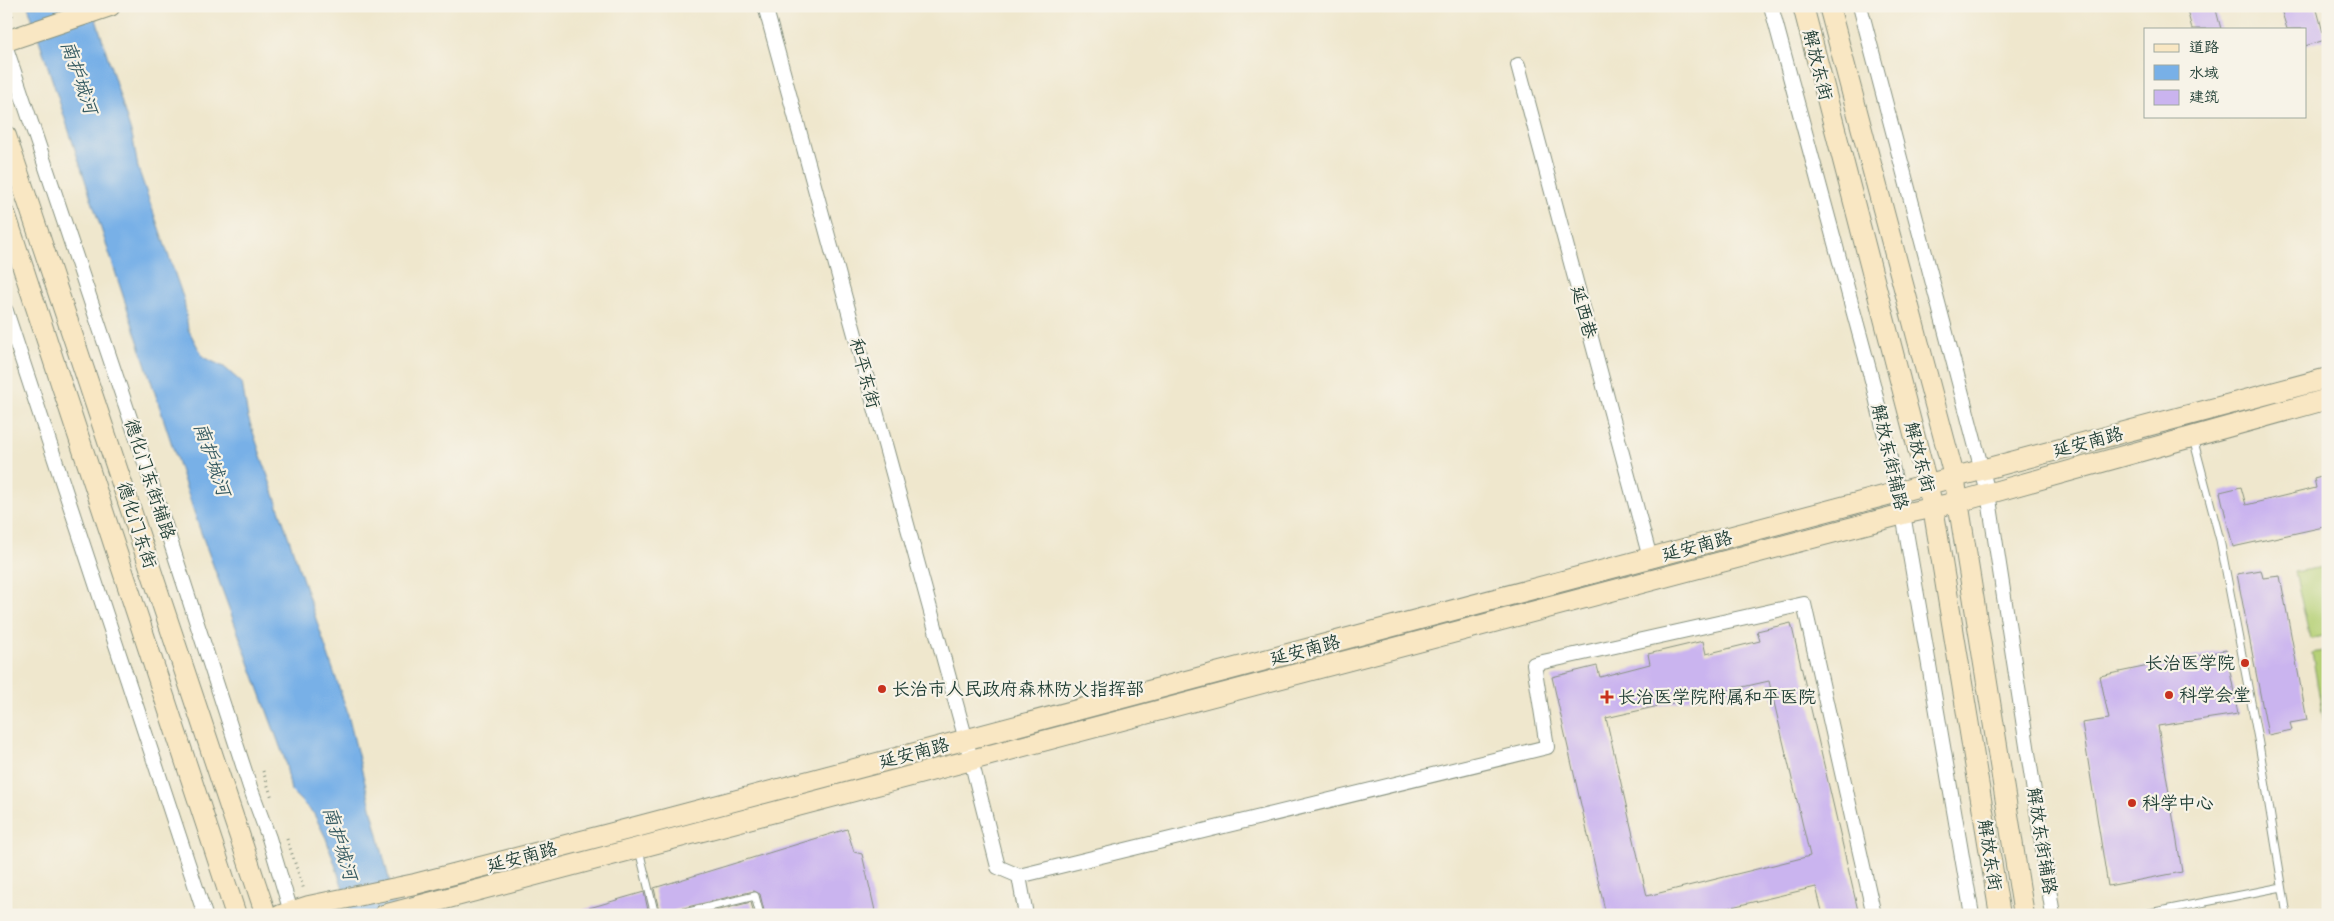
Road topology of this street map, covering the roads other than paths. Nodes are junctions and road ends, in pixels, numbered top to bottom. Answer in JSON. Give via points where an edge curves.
{"nodes":[{"id":1,"x":110,"y":6,"type":"edge"},
{"id":2,"x":765,"y":6,"type":"edge"},
{"id":3,"x":1771,"y":6,"type":"edge"},
{"id":4,"x":1803,"y":6,"type":"edge"},
{"id":5,"x":1829,"y":6,"type":"edge"},
{"id":6,"x":1860,"y":6,"type":"edge"},
{"id":7,"x":10,"y":42,"type":"edge"},
{"id":8,"x":1518,"y":65,"type":"dead end"},
{"id":9,"x":6,"y":136,"type":"edge"},
{"id":10,"x":6,"y":216,"type":"edge"},
{"id":11,"x":6,"y":311,"type":"edge"},
{"id":12,"x":2328,"y":378,"type":"edge"},
{"id":13,"x":2328,"y":399,"type":"edge"},
{"id":14,"x":2192,"y":435,"type":"junction"},
{"id":15,"x":1982,"y":470,"type":"junction"},
{"id":16,"x":1954,"y":476,"type":"junction"},
{"id":17,"x":1927,"y":483,"type":"junction"},
{"id":18,"x":1898,"y":493,"type":"junction"},
{"id":19,"x":1988,"y":494,"type":"junction"},
{"id":20,"x":1958,"y":502,"type":"junction"},
{"id":21,"x":1933,"y":507,"type":"junction"},
{"id":22,"x":1903,"y":514,"type":"junction"},
{"id":23,"x":1650,"y":558,"type":"junction"},
{"id":24,"x":966,"y":740,"type":"junction"},
{"id":25,"x":970,"y":761,"type":"junction"},
{"id":26,"x":637,"y":837,"type":"junction"},
{"id":27,"x":1019,"y":876,"type":"junction"},
{"id":28,"x":2282,"y":887,"type":"junction"},
{"id":29,"x":294,"y":911,"type":"edge"},
{"id":30,"x":205,"y":915,"type":"edge"},
{"id":31,"x":236,"y":915,"type":"edge"},
{"id":32,"x":266,"y":915,"type":"edge"},
{"id":33,"x":384,"y":915,"type":"edge"},
{"id":34,"x":655,"y":915,"type":"edge"},
{"id":35,"x":676,"y":915,"type":"edge"},
{"id":36,"x":760,"y":915,"type":"edge"},
{"id":37,"x":1026,"y":915,"type":"edge"},
{"id":38,"x":1874,"y":915,"type":"edge"},
{"id":39,"x":1972,"y":915,"type":"edge"},
{"id":40,"x":2000,"y":915,"type":"edge"},
{"id":41,"x":2024,"y":915,"type":"edge"},
{"id":42,"x":2054,"y":915,"type":"edge"},
{"id":43,"x":2139,"y":915,"type":"edge"},
{"id":44,"x":2287,"y":915,"type":"edge"}],
"edges":[{"from":1,"to":7,"type":"main road"},
{"from":2,"to":24,"type":"street","name":"和平东街"},
{"from":3,"to":18,"type":"street","name":"解放东街辅路","via":[[1873,384]]},
{"from":4,"to":17,"type":"main road","name":"解放东街"},
{"from":5,"to":16,"type":"main road","name":"解放东街"},
{"from":6,"to":15,"type":"street","name":"解放东街辅路"},
{"from":7,"to":29,"type":"street","name":"德化门东街辅路"},
{"from":8,"to":23,"type":"street","name":"延西巷"},
{"from":9,"to":32,"type":"main road","name":"德化门东街"},
{"from":10,"to":31,"type":"main road","name":"德化门东街"},
{"from":11,"to":30,"type":"street"},
{"from":12,"to":15,"type":"main road","name":"延安南路"},
{"from":13,"to":14,"type":"main road","name":"延安南路"},
{"from":14,"to":19,"type":"main road","name":"延安南路"},
{"from":14,"to":28,"type":"lane","via":[[2220,540],[2259,744]]},
{"from":15,"to":16,"type":"main road","name":"延安南路"},
{"from":15,"to":19,"type":"street","name":"解放东街辅路"},
{"from":16,"to":17,"type":"main road","name":"延安南路"},
{"from":16,"to":20,"type":"main road","name":"解放东街"},
{"from":17,"to":18,"type":"main road","name":"延安南路"},
{"from":17,"to":21,"type":"main road","name":"解放东街"},
{"from":18,"to":22,"type":"street","name":"解放东街辅路"},
{"from":18,"to":23,"type":"main road","name":"延安南路"},
{"from":19,"to":20,"type":"main road","name":"延安南路"},
{"from":19,"to":42,"type":"street","name":"解放东街辅路"},
{"from":20,"to":21,"type":"main road","name":"延安南路"},
{"from":20,"to":41,"type":"main road","name":"解放东街"},
{"from":21,"to":22,"type":"main road","name":"延安南路"},
{"from":21,"to":40,"type":"main road","name":"解放东街"},
{"from":22,"to":25,"type":"main road","name":"延安南路"},
{"from":22,"to":39,"type":"street","name":"解放东街辅路"},
{"from":23,"to":24,"type":"main road","name":"延安南路"},
{"from":24,"to":25,"type":"street","name":"和平东街"},
{"from":24,"to":26,"type":"main road","name":"延安南路"},
{"from":25,"to":26,"type":"main road","name":"延安南路"},
{"from":25,"to":27,"type":"street","name":"和平东街","via":[[998,867]]},
{"from":26,"to":29,"type":"main road","name":"延安南路"},
{"from":26,"to":33,"type":"main road","name":"延安南路"},
{"from":26,"to":34,"type":"lane"},
{"from":27,"to":37,"type":"street"},
{"from":27,"to":38,"type":"street","via":[[1547,748],[1534,664],[1804,604]]},
{"from":28,"to":43,"type":"lane"},
{"from":28,"to":44,"type":"lane"},
{"from":35,"to":36,"type":"lane","via":[[755,896]]}]}
